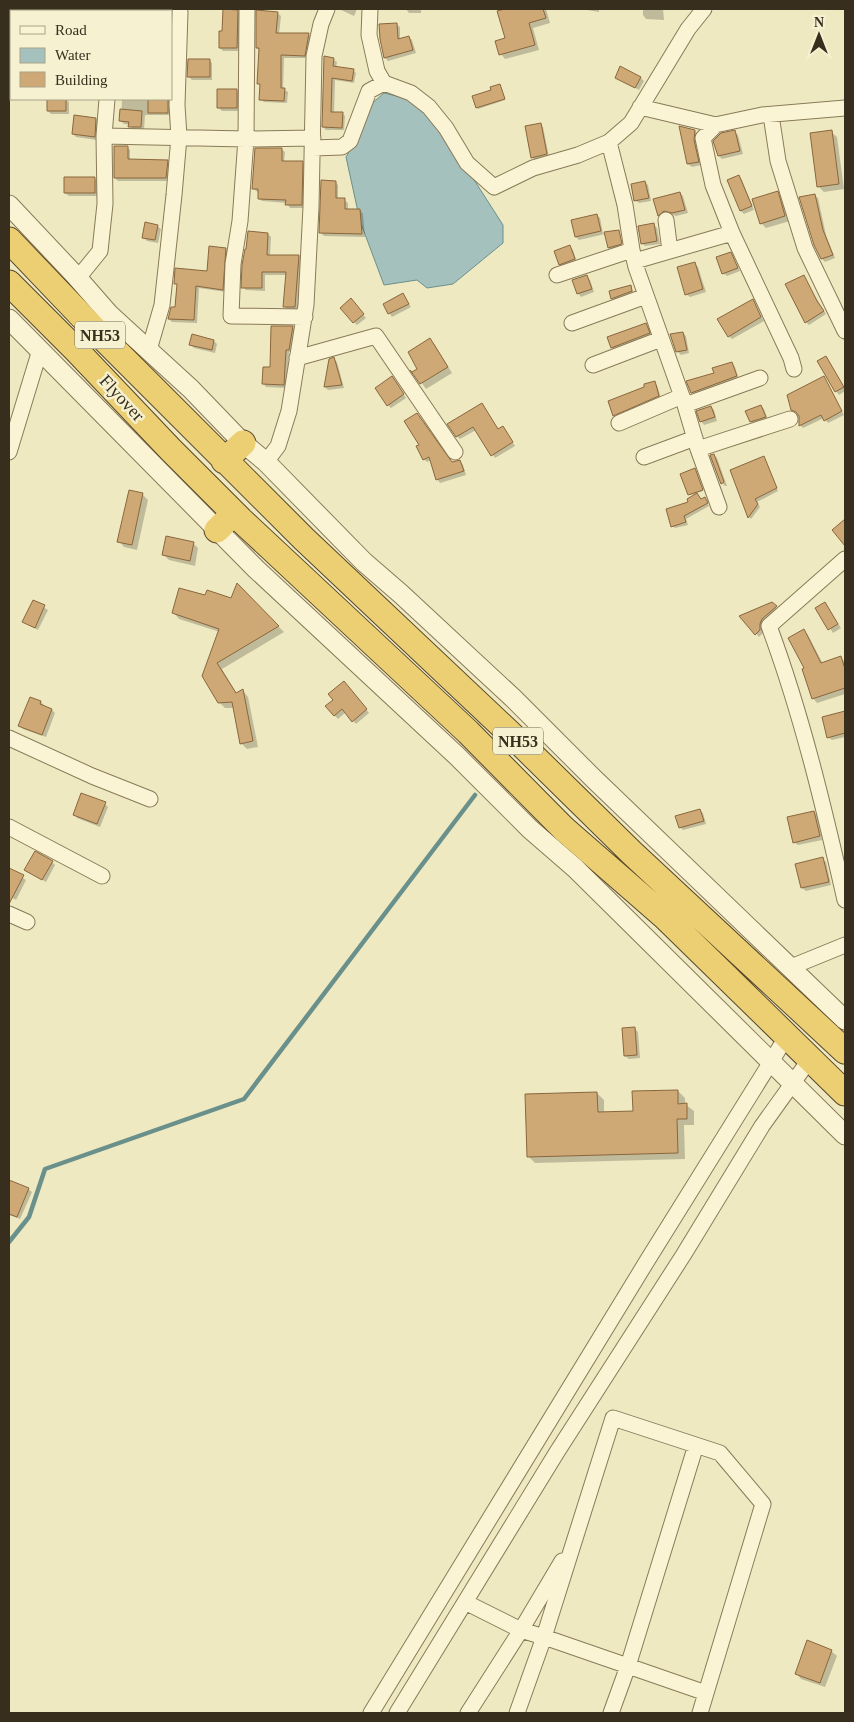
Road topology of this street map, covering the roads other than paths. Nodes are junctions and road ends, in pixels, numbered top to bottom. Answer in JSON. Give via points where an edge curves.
{"nodes":[{"id":1,"x":248,"y":9,"type":"edge"},
{"id":2,"x":314,"y":9,"type":"edge"},
{"id":3,"x":327,"y":9,"type":"edge"},
{"id":4,"x":370,"y":9,"type":"edge"},
{"id":5,"x":704,"y":9,"type":"edge"},
{"id":6,"x":180,"y":12,"type":"dead end"},
{"id":7,"x":321,"y":24,"type":"junction"},
{"id":8,"x":384,"y":83,"type":"junction"},
{"id":9,"x":107,"y":100,"type":"edge"},
{"id":10,"x":640,"y":107,"type":"junction"},
{"id":11,"x":845,"y":108,"type":"edge"},
{"id":12,"x":771,"y":115,"type":"junction"},
{"id":13,"x":715,"y":125,"type":"junction"},
{"id":14,"x":104,"y":136,"type":"junction"},
{"id":15,"x":179,"y":137,"type":"junction"},
{"id":16,"x":246,"y":139,"type":"junction"},
{"id":17,"x":609,"y":142,"type":"junction"},
{"id":18,"x":313,"y":143,"type":"junction"},
{"id":19,"x":9,"y":205,"type":"edge"},
{"id":20,"x":666,"y":220,"type":"dead end"},
{"id":21,"x":732,"y":233,"type":"junction"},
{"id":22,"x":9,"y":240,"type":"edge"},
{"id":23,"x":670,"y":251,"type":"junction"},
{"id":24,"x":633,"y":255,"type":"junction"},
{"id":25,"x":557,"y":275,"type":"dead end"},
{"id":26,"x":78,"y":278,"type":"junction"},
{"id":27,"x":9,"y":283,"type":"edge"},
{"id":28,"x":646,"y":296,"type":"junction"},
{"id":29,"x":304,"y":317,"type":"junction"},
{"id":30,"x":9,"y":319,"type":"edge"},
{"id":31,"x":572,"y":323,"type":"dead end"},
{"id":32,"x":845,"y":330,"type":"edge"},
{"id":33,"x":661,"y":339,"type":"junction"},
{"id":34,"x":40,"y":350,"type":"junction"},
{"id":35,"x":149,"y":350,"type":"junction"},
{"id":36,"x":297,"y":358,"type":"junction"},
{"id":37,"x":593,"y":365,"type":"dead end"},
{"id":38,"x":794,"y":369,"type":"dead end"},
{"id":39,"x":760,"y":378,"type":"dead end"},
{"id":40,"x":684,"y":400,"type":"junction"},
{"id":41,"x":790,"y":419,"type":"dead end"},
{"id":42,"x":620,"y":423,"type":"dead end"},
{"id":43,"x":243,"y":442,"type":"junction"},
{"id":44,"x":697,"y":444,"type":"junction"},
{"id":45,"x":9,"y":452,"type":"edge"},
{"id":46,"x":455,"y":452,"type":"dead end"},
{"id":47,"x":644,"y":457,"type":"dead end"},
{"id":48,"x":224,"y":461,"type":"junction"},
{"id":49,"x":266,"y":462,"type":"junction"},
{"id":50,"x":719,"y":507,"type":"dead end"},
{"id":51,"x":226,"y":522,"type":"junction"},
{"id":52,"x":845,"y":559,"type":"edge"},
{"id":53,"x":9,"y":738,"type":"edge"},
{"id":54,"x":150,"y":799,"type":"dead end"},
{"id":55,"x":9,"y":827,"type":"edge"},
{"id":56,"x":102,"y":876,"type":"dead end"},
{"id":57,"x":845,"y":900,"type":"edge"},
{"id":58,"x":9,"y":914,"type":"edge"},
{"id":59,"x":27,"y":922,"type":"dead end"},
{"id":60,"x":845,"y":946,"type":"edge"},
{"id":61,"x":791,"y":968,"type":"junction"},
{"id":62,"x":845,"y":1020,"type":"edge"},
{"id":63,"x":787,"y":1036,"type":"junction"},
{"id":64,"x":845,"y":1051,"type":"edge"},
{"id":65,"x":810,"y":1059,"type":"junction"},
{"id":66,"x":771,"y":1063,"type":"junction"},
{"id":67,"x":793,"y":1083,"type":"junction"},
{"id":68,"x":845,"y":1093,"type":"edge"},
{"id":69,"x":845,"y":1136,"type":"edge"},
{"id":70,"x":696,"y":1445,"type":"junction"},
{"id":71,"x":575,"y":1538,"type":"junction"},
{"id":72,"x":465,"y":1602,"type":"junction"},
{"id":73,"x":521,"y":1630,"type":"junction"},
{"id":74,"x":544,"y":1637,"type":"junction"},
{"id":75,"x":628,"y":1666,"type":"junction"},
{"id":76,"x":706,"y":1693,"type":"junction"},
{"id":77,"x":371,"y":1713,"type":"edge"},
{"id":78,"x":397,"y":1713,"type":"edge"},
{"id":79,"x":468,"y":1713,"type":"edge"},
{"id":80,"x":517,"y":1713,"type":"edge"},
{"id":81,"x":611,"y":1713,"type":"edge"},
{"id":82,"x":700,"y":1713,"type":"edge"}],
"edges":[{"from":1,"to":16,"type":"street"},
{"from":2,"to":7,"type":"street"},
{"from":3,"to":7,"type":"street"},
{"from":4,"to":8,"type":"street","via":[[369,35],[377,71]]},
{"from":5,"to":10,"type":"street"},
{"from":6,"to":15,"type":"street"},
{"from":7,"to":18,"type":"street","via":[[314,56]]},
{"from":8,"to":17,"type":"street","via":[[411,93],[429,107],[467,163],[494,187],[533,168]]},
{"from":8,"to":18,"type":"street","via":[[368,92],[350,141],[342,147]]},
{"from":9,"to":14,"type":"street"},
{"from":10,"to":13,"type":"street"},
{"from":10,"to":17,"type":"street","via":[[632,123]]},
{"from":11,"to":12,"type":"street"},
{"from":12,"to":13,"type":"street"},
{"from":12,"to":32,"type":"street","via":[[778,161],[805,248]]},
{"from":13,"to":21,"type":"street","via":[[703,138],[713,185]]},
{"from":14,"to":15,"type":"street"},
{"from":14,"to":26,"type":"street","via":[[105,204],[100,251]]},
{"from":15,"to":16,"type":"street"},
{"from":15,"to":35,"type":"street","via":[[162,305]]},
{"from":16,"to":18,"type":"street"},
{"from":16,"to":29,"type":"street","via":[[231,316]]},
{"from":17,"to":24,"type":"street","via":[[625,205]]},
{"from":18,"to":29,"type":"street"},
{"from":19,"to":26,"type":"street"},
{"from":20,"to":23,"type":"street"},
{"from":21,"to":23,"type":"street"},
{"from":21,"to":38,"type":"street","via":[[792,358]]},
{"from":22,"to":48,"type":"highway","name":"Flyover","number":"NH53"},
{"from":23,"to":24,"type":"street"},
{"from":24,"to":25,"type":"street"},
{"from":24,"to":28,"type":"street"},
{"from":26,"to":35,"type":"street","via":[[109,314]]},
{"from":27,"to":51,"type":"highway","name":"Flyover","number":"NH53","via":[[184,464]]},
{"from":28,"to":31,"type":"street"},
{"from":28,"to":33,"type":"street"},
{"from":29,"to":36,"type":"street"},
{"from":30,"to":34,"type":"street"},
{"from":33,"to":37,"type":"street"},
{"from":33,"to":40,"type":"street"},
{"from":34,"to":45,"type":"street"},
{"from":34,"to":51,"type":"street"},
{"from":35,"to":43,"type":"street"},
{"from":36,"to":46,"type":"street","via":[[376,336]]},
{"from":36,"to":49,"type":"street","via":[[289,411],[278,446]]},
{"from":39,"to":40,"type":"street"},
{"from":40,"to":42,"type":"street"},
{"from":40,"to":44,"type":"street"},
{"from":41,"to":44,"type":"street"},
{"from":43,"to":48,"type":"highway"},
{"from":43,"to":49,"type":"street"},
{"from":44,"to":47,"type":"street"},
{"from":44,"to":50,"type":"street"},
{"from":48,"to":64,"type":"highway","number":"NH53","via":[[632,853]]},
{"from":49,"to":61,"type":"street","via":[[364,562],[513,698]]},
{"from":51,"to":63,"type":"highway","number":"NH53","via":[[468,732],[564,828],[665,917]]},
{"from":51,"to":66,"type":"street","via":[[301,612],[457,756],[530,830],[575,868]]},
{"from":52,"to":57,"type":"street","via":[[769,626],[787,673],[813,766]]},
{"from":53,"to":54,"type":"street"},
{"from":55,"to":56,"type":"street"},
{"from":58,"to":59,"type":"street"},
{"from":60,"to":61,"type":"street"},
{"from":61,"to":62,"type":"street"},
{"from":63,"to":65,"type":"highway","number":"NH53"},
{"from":63,"to":66,"type":"street"},
{"from":65,"to":67,"type":"street"},
{"from":65,"to":68,"type":"highway","number":"NH53"},
{"from":66,"to":67,"type":"street"},
{"from":66,"to":77,"type":"street"},
{"from":67,"to":69,"type":"street"},
{"from":67,"to":72,"type":"street","via":[[762,1126]]},
{"from":70,"to":71,"type":"street","via":[[613,1418]]},
{"from":70,"to":75,"type":"street"},
{"from":70,"to":76,"type":"street","via":[[720,1452],[763,1504]]},
{"from":71,"to":73,"type":"street"},
{"from":71,"to":74,"type":"street"},
{"from":72,"to":73,"type":"street"},
{"from":72,"to":78,"type":"street"},
{"from":73,"to":74,"type":"street"},
{"from":73,"to":79,"type":"street"},
{"from":74,"to":75,"type":"street"},
{"from":74,"to":80,"type":"street"},
{"from":75,"to":76,"type":"street"},
{"from":75,"to":81,"type":"street"},
{"from":76,"to":82,"type":"street"}]}
